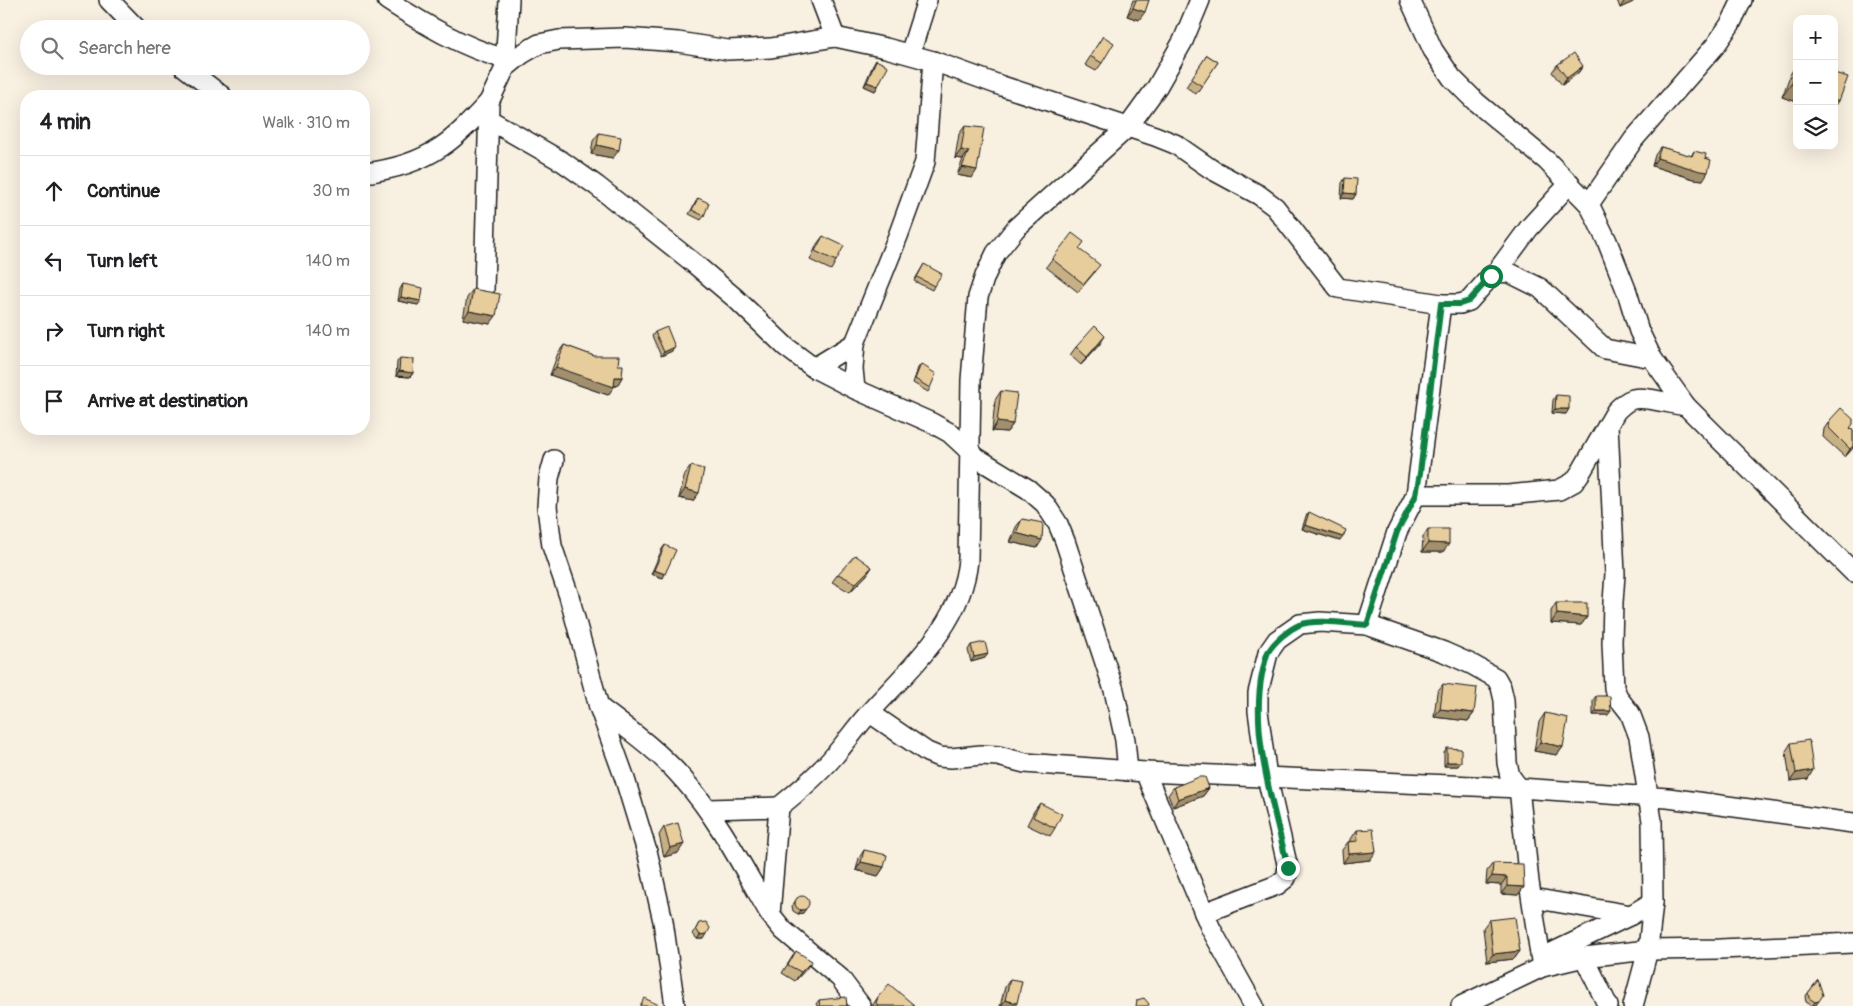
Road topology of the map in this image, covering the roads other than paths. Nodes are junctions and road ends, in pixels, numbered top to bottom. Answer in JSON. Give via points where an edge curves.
{"nodes":[{"id":1,"x":110,"y":0,"type":"edge"},
{"id":2,"x":387,"y":0,"type":"edge"},
{"id":3,"x":509,"y":0,"type":"edge"},
{"id":4,"x":821,"y":0,"type":"edge"},
{"id":5,"x":927,"y":0,"type":"edge"},
{"id":6,"x":1200,"y":0,"type":"edge"},
{"id":7,"x":1410,"y":0,"type":"edge"},
{"id":8,"x":1742,"y":0,"type":"edge"},
{"id":9,"x":129,"y":20,"type":"edge"},
{"id":10,"x":835,"y":37,"type":"junction"},
{"id":11,"x":910,"y":54,"type":"junction"},
{"id":12,"x":932,"y":61,"type":"junction"},
{"id":13,"x":505,"y":63,"type":"junction"},
{"id":14,"x":195,"y":75,"type":"edge"},
{"id":15,"x":214,"y":90,"type":"edge"},
{"id":16,"x":489,"y":111,"type":"junction"},
{"id":17,"x":1128,"y":127,"type":"junction"},
{"id":18,"x":370,"y":172,"type":"edge"},
{"id":19,"x":1570,"y":183,"type":"junction"},
{"id":20,"x":1589,"y":204,"type":"junction"},
{"id":21,"x":1498,"y":272,"type":"junction"},
{"id":22,"x":484,"y":290,"type":"edge"},
{"id":23,"x":1441,"y":304,"type":"junction"},
{"id":24,"x":855,"y":342,"type":"junction"},
{"id":25,"x":1652,"y":358,"type":"junction"},
{"id":26,"x":814,"y":368,"type":"junction"},
{"id":27,"x":854,"y":390,"type":"junction"},
{"id":28,"x":1686,"y":406,"type":"junction"},
{"id":29,"x":1608,"y":425,"type":"junction"},
{"id":30,"x":970,"y":451,"type":"junction"},
{"id":31,"x":554,"y":460,"type":"dead end"},
{"id":32,"x":1416,"y":495,"type":"junction"},
{"id":33,"x":1853,"y":572,"type":"edge"},
{"id":34,"x":1367,"y":625,"type":"junction"},
{"id":35,"x":599,"y":707,"type":"junction"},
{"id":36,"x":870,"y":713,"type":"junction"},
{"id":37,"x":1136,"y":772,"type":"junction"},
{"id":38,"x":1267,"y":776,"type":"junction"},
{"id":39,"x":1519,"y":788,"type":"junction"},
{"id":40,"x":1648,"y":796,"type":"junction"},
{"id":41,"x":1686,"y":800,"type":"junction"},
{"id":42,"x":779,"y":807,"type":"junction"},
{"id":43,"x":708,"y":809,"type":"junction"},
{"id":44,"x":1652,"y":821,"type":"junction"},
{"id":45,"x":1853,"y":823,"type":"edge"},
{"id":46,"x":1532,"y":898,"type":"junction"},
{"id":47,"x":1653,"y":902,"type":"junction"},
{"id":48,"x":1204,"y":913,"type":"junction"},
{"id":49,"x":770,"y":914,"type":"junction"},
{"id":50,"x":1631,"y":915,"type":"junction"},
{"id":51,"x":1853,"y":942,"type":"edge"},
{"id":52,"x":1648,"y":950,"type":"junction"},
{"id":53,"x":1584,"y":957,"type":"junction"},
{"id":54,"x":1542,"y":963,"type":"junction"},
{"id":55,"x":675,"y":1006,"type":"edge"},
{"id":56,"x":861,"y":1006,"type":"edge"},
{"id":57,"x":1254,"y":1006,"type":"edge"},
{"id":58,"x":1461,"y":1006,"type":"edge"},
{"id":59,"x":1608,"y":1006,"type":"edge"},
{"id":60,"x":1633,"y":1006,"type":"edge"}],
"edges":[{"from":1,"to":9,"type":"street"},
{"from":2,"to":13,"type":"street","via":[[457,41]]},
{"from":3,"to":13,"type":"street"},
{"from":4,"to":10,"type":"street"},
{"from":5,"to":11,"type":"street"},
{"from":6,"to":17,"type":"street","via":[[1183,41],[1157,87]]},
{"from":7,"to":19,"type":"street","via":[[1432,50],[1452,78]]},
{"from":8,"to":20,"type":"street","via":[[1715,46],[1634,139]]},
{"from":10,"to":11,"type":"street"},
{"from":10,"to":13,"type":"street","via":[[771,48],[728,50],[625,38],[559,40],[539,44]]},
{"from":11,"to":12,"type":"street"},
{"from":12,"to":17,"type":"street"},
{"from":12,"to":24,"type":"street","via":[[927,142],[921,176]]},
{"from":13,"to":16,"type":"street"},
{"from":14,"to":15,"type":"street"},
{"from":16,"to":18,"type":"street","via":[[440,148],[416,160]]},
{"from":16,"to":22,"type":"street"},
{"from":16,"to":26,"type":"street","via":[[597,186],[690,260],[786,347]]},
{"from":17,"to":23,"type":"street","via":[[1175,144],[1275,207],[1338,288]]},
{"from":17,"to":30,"type":"street","via":[[1016,228],[996,253],[978,297],[971,380]]},
{"from":19,"to":20,"type":"street"},
{"from":19,"to":21,"type":"street","via":[[1530,228]]},
{"from":20,"to":25,"type":"street","via":[[1607,241]]},
{"from":21,"to":23,"type":"street","via":[[1469,301]]},
{"from":21,"to":25,"type":"street","via":[[1510,273],[1540,288],[1605,349]]},
{"from":23,"to":32,"type":"street"},
{"from":24,"to":26,"type":"street"},
{"from":24,"to":27,"type":"street"},
{"from":25,"to":28,"type":"street"},
{"from":26,"to":27,"type":"street"},
{"from":27,"to":30,"type":"street","via":[[932,423],[950,433]]},
{"from":28,"to":29,"type":"street","via":[[1631,399],[1616,411]]},
{"from":28,"to":33,"type":"street"},
{"from":29,"to":32,"type":"street","via":[[1574,482],[1559,490],[1508,495]]},
{"from":29,"to":40,"type":"street","via":[[1615,574],[1612,627],[1614,688],[1630,714],[1638,737]]},
{"from":30,"to":36,"type":"street","via":[[968,560],[966,578],[956,606],[917,661]]},
{"from":30,"to":37,"type":"street","via":[[976,458],[1028,489],[1045,504],[1058,524],[1114,690]]},
{"from":31,"to":35,"type":"street","via":[[547,507],[552,546]]},
{"from":32,"to":34,"type":"street","via":[[1397,532]]},
{"from":34,"to":38,"type":"street","via":[[1300,624],[1278,640],[1268,653],[1258,693]]},
{"from":34,"to":39,"type":"street","via":[[1444,652],[1496,678],[1504,700],[1507,763],[1510,776]]},
{"from":35,"to":43,"type":"street","via":[[683,778]]},
{"from":35,"to":55,"type":"street","via":[[648,855],[663,921]]},
{"from":36,"to":37,"type":"street","via":[[939,757],[998,756],[1025,763]]},
{"from":36,"to":42,"type":"street","via":[[812,779]]},
{"from":37,"to":38,"type":"street"},
{"from":37,"to":48,"type":"street"},
{"from":38,"to":39,"type":"street"},
{"from":38,"to":48,"type":"street","via":[[1288,868],[1286,878],[1277,885]]},
{"from":39,"to":40,"type":"street"},
{"from":39,"to":46,"type":"street"},
{"from":40,"to":41,"type":"street"},
{"from":40,"to":44,"type":"street"},
{"from":41,"to":44,"type":"street"},
{"from":41,"to":45,"type":"street"},
{"from":42,"to":43,"type":"street"},
{"from":42,"to":49,"type":"street"},
{"from":43,"to":49,"type":"street"},
{"from":44,"to":47,"type":"street"},
{"from":46,"to":50,"type":"street"},
{"from":46,"to":54,"type":"street"},
{"from":47,"to":50,"type":"street"},
{"from":47,"to":52,"type":"street"},
{"from":48,"to":57,"type":"street","via":[[1229,965]]},
{"from":49,"to":56,"type":"street","via":[[782,930],[840,978]]},
{"from":50,"to":54,"type":"street"},
{"from":51,"to":52,"type":"street"},
{"from":52,"to":53,"type":"street"},
{"from":52,"to":60,"type":"street"},
{"from":53,"to":54,"type":"street"},
{"from":53,"to":59,"type":"street"},
{"from":54,"to":58,"type":"street"}]}
